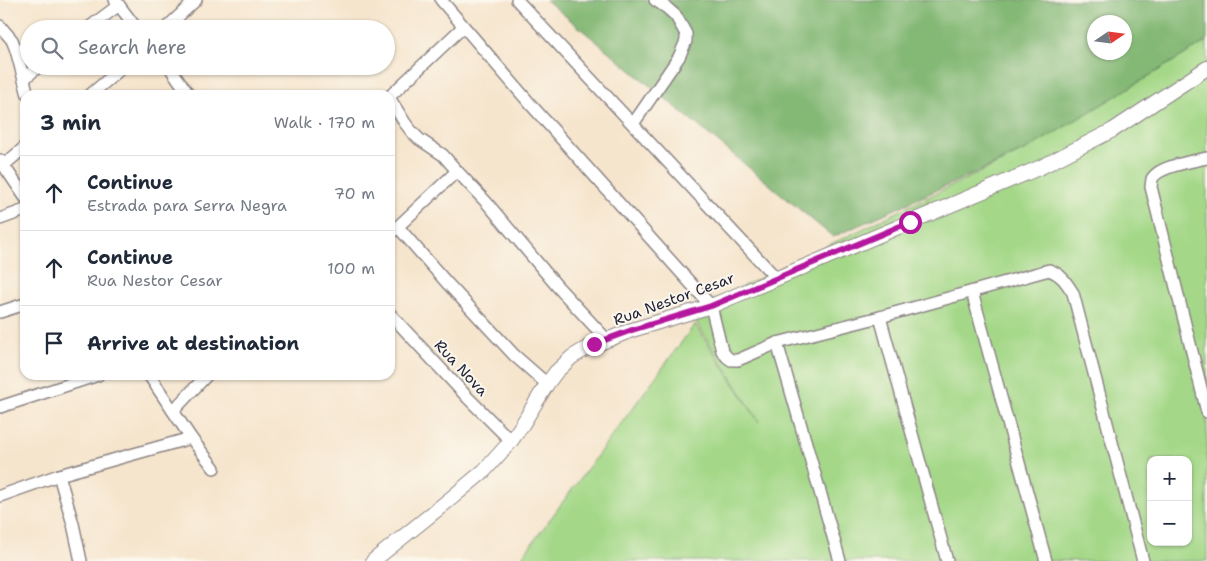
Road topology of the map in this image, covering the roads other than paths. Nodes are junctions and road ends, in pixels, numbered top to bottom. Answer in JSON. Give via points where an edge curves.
{"nodes":[{"id":1,"x":196,"y":0,"type":"edge"},
{"id":2,"x":441,"y":0,"type":"edge"},
{"id":3,"x":517,"y":0,"type":"edge"},
{"id":4,"x":655,"y":0,"type":"edge"},
{"id":5,"x":117,"y":3,"type":"edge"},
{"id":6,"x":98,"y":20,"type":"edge"},
{"id":7,"x":130,"y":20,"type":"edge"},
{"id":8,"x":175,"y":20,"type":"edge"},
{"id":9,"x":0,"y":26,"type":"edge"},
{"id":10,"x":463,"y":27,"type":"junction"},
{"id":11,"x":16,"y":50,"type":"junction"},
{"id":12,"x":20,"y":51,"type":"edge"},
{"id":13,"x":20,"y":64,"type":"edge"},
{"id":14,"x":1207,"y":68,"type":"edge"},
{"id":15,"x":23,"y":75,"type":"edge"},
{"id":16,"x":29,"y":75,"type":"edge"},
{"id":17,"x":113,"y":75,"type":"edge"},
{"id":18,"x":175,"y":75,"type":"edge"},
{"id":19,"x":24,"y":79,"type":"junction"},
{"id":20,"x":27,"y":90,"type":"edge"},
{"id":21,"x":96,"y":90,"type":"edge"},
{"id":22,"x":186,"y":90,"type":"edge"},
{"id":23,"x":395,"y":93,"type":"edge"},
{"id":24,"x":395,"y":106,"type":"edge"},
{"id":25,"x":633,"y":124,"type":"junction"},
{"id":26,"x":20,"y":150,"type":"edge"},
{"id":27,"x":1207,"y":158,"type":"edge"},
{"id":28,"x":2,"y":163,"type":"edge"},
{"id":29,"x":457,"y":171,"type":"junction"},
{"id":30,"x":20,"y":190,"type":"edge"},
{"id":31,"x":20,"y":212,"type":"edge"},
{"id":32,"x":0,"y":219,"type":"edge"},
{"id":33,"x":395,"y":229,"type":"edge"},
{"id":34,"x":395,"y":231,"type":"edge"},
{"id":35,"x":776,"y":278,"type":"junction"},
{"id":36,"x":972,"y":292,"type":"junction"},
{"id":37,"x":20,"y":306,"type":"edge"},
{"id":38,"x":711,"y":306,"type":"junction"},
{"id":39,"x":0,"y":312,"type":"edge"},
{"id":40,"x":880,"y":317,"type":"junction"},
{"id":41,"x":395,"y":319,"type":"edge"},
{"id":42,"x":607,"y":340,"type":"junction"},
{"id":43,"x":777,"y":343,"type":"junction"},
{"id":44,"x":83,"y":380,"type":"edge"},
{"id":45,"x":152,"y":380,"type":"edge"},
{"id":46,"x":202,"y":380,"type":"edge"},
{"id":47,"x":547,"y":384,"type":"junction"},
{"id":48,"x":0,"y":407,"type":"edge"},
{"id":49,"x":173,"y":411,"type":"junction"},
{"id":50,"x":1207,"y":412,"type":"edge"},
{"id":51,"x":191,"y":438,"type":"junction"},
{"id":52,"x":511,"y":440,"type":"junction"},
{"id":53,"x":214,"y":468,"type":"dead end"},
{"id":54,"x":59,"y":475,"type":"junction"},
{"id":55,"x":0,"y":496,"type":"edge"},
{"id":56,"x":82,"y":561,"type":"edge"},
{"id":57,"x":373,"y":561,"type":"edge"},
{"id":58,"x":840,"y":561,"type":"edge"},
{"id":59,"x":947,"y":561,"type":"edge"},
{"id":60,"x":1046,"y":561,"type":"edge"},
{"id":61,"x":1143,"y":561,"type":"edge"}],
"edges":[{"from":1,"to":8,"type":"street"},
{"from":2,"to":10,"type":"street"},
{"from":3,"to":25,"type":"street"},
{"from":4,"to":25,"type":"street","via":[[676,16],[686,34],[686,41],[679,57]]},
{"from":5,"to":6,"type":"street"},
{"from":5,"to":7,"type":"street"},
{"from":9,"to":11,"type":"street"},
{"from":10,"to":23,"type":"street"},
{"from":10,"to":38,"type":"street"},
{"from":11,"to":12,"type":"street"},
{"from":11,"to":13,"type":"street"},
{"from":14,"to":35,"type":"street","name":"Rua Nestor Cesar","via":[[1113,130],[1041,167]]},
{"from":15,"to":19,"type":"street"},
{"from":16,"to":19,"type":"street"},
{"from":17,"to":21,"type":"street"},
{"from":18,"to":22,"type":"street"},
{"from":19,"to":20,"type":"street"},
{"from":24,"to":29,"type":"street","via":[[412,132],[443,155]]},
{"from":25,"to":35,"type":"street"},
{"from":26,"to":28,"type":"street"},
{"from":27,"to":50,"type":"street","via":[[1168,167],[1156,175],[1151,187]]},
{"from":28,"to":30,"type":"street"},
{"from":29,"to":33,"type":"street"},
{"from":29,"to":42,"type":"street"},
{"from":31,"to":32,"type":"street"},
{"from":34,"to":47,"type":"street","via":[[514,355]]},
{"from":35,"to":38,"type":"street","name":"Rua Nestor Cesar"},
{"from":36,"to":40,"type":"street"},
{"from":36,"to":60,"type":"street"},
{"from":36,"to":61,"type":"street","via":[[1049,270],[1068,284]]},
{"from":37,"to":39,"type":"street"},
{"from":38,"to":42,"type":"street","name":"Rua Nestor Cesar"},
{"from":38,"to":43,"type":"street","via":[[722,351],[731,360]]},
{"from":40,"to":43,"type":"street"},
{"from":40,"to":59,"type":"street"},
{"from":41,"to":52,"type":"street","name":"Rua Nova"},
{"from":42,"to":47,"type":"street","name":"Rua Nestor Cesar","via":[[572,357]]},
{"from":43,"to":58,"type":"street"},
{"from":44,"to":48,"type":"street"},
{"from":45,"to":49,"type":"street"},
{"from":46,"to":49,"type":"street"},
{"from":47,"to":52,"type":"street","name":"Rua Nestor Cesar"},
{"from":49,"to":51,"type":"street"},
{"from":51,"to":53,"type":"street"},
{"from":51,"to":54,"type":"street"},
{"from":52,"to":57,"type":"street","name":"Rua Nestor Cesar","via":[[484,470]]},
{"from":54,"to":55,"type":"street"},
{"from":54,"to":56,"type":"street"}]}
